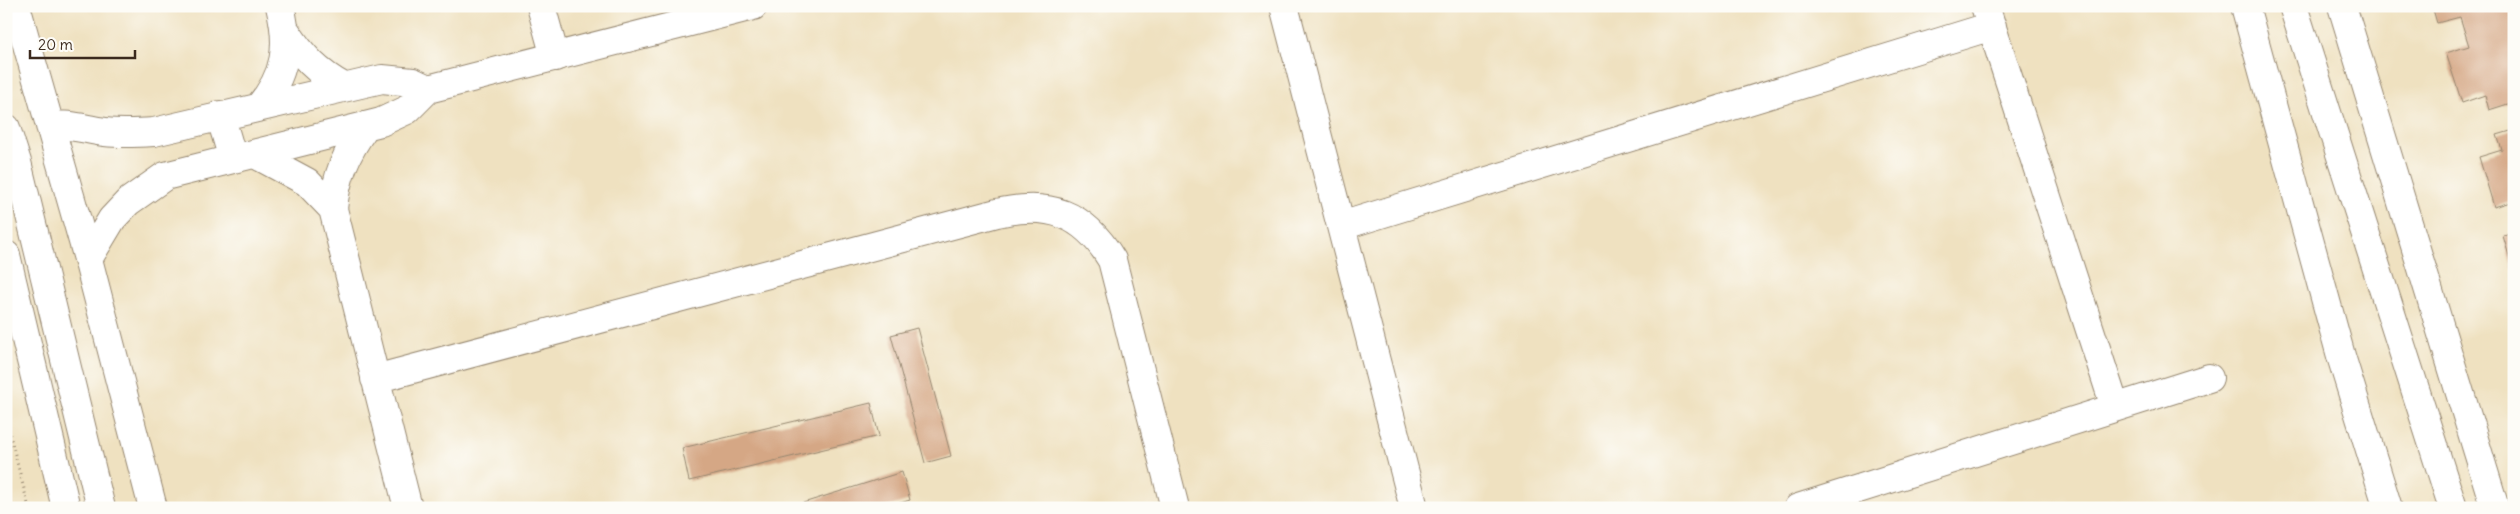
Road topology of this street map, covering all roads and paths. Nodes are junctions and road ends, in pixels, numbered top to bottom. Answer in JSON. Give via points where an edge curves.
{"nodes":[{"id":1,"x":16,"y":6,"type":"edge"},
{"id":2,"x":541,"y":6,"type":"edge"},
{"id":3,"x":753,"y":6,"type":"edge"},
{"id":4,"x":1284,"y":6,"type":"edge"},
{"id":5,"x":2245,"y":6,"type":"edge"},
{"id":6,"x":2293,"y":6,"type":"edge"},
{"id":7,"x":2342,"y":6,"type":"edge"},
{"id":8,"x":1989,"y":16,"type":"edge"},
{"id":9,"x":283,"y":19,"type":"edge"},
{"id":10,"x":555,"y":57,"type":"junction"},
{"id":11,"x":344,"y":87,"type":"junction"},
{"id":12,"x":428,"y":89,"type":"junction"},
{"id":13,"x":259,"y":107,"type":"junction"},
{"id":14,"x":220,"y":115,"type":"junction"},
{"id":15,"x":50,"y":126,"type":"junction"},
{"id":16,"x":365,"y":127,"type":"junction"},
{"id":17,"x":6,"y":128,"type":"edge"},
{"id":18,"x":244,"y":156,"type":"junction"},
{"id":19,"x":333,"y":209,"type":"junction"},
{"id":20,"x":1341,"y":226,"type":"junction"},
{"id":21,"x":6,"y":255,"type":"edge"},
{"id":22,"x":88,"y":259,"type":"junction"},
{"id":23,"x":12,"y":293,"type":"edge"},
{"id":24,"x":2209,"y":378,"type":"dead end"},
{"id":25,"x":375,"y":379,"type":"junction"},
{"id":26,"x":2116,"y":407,"type":"junction"},
{"id":27,"x":6,"y":420,"type":"edge"},
{"id":28,"x":2452,"y":507,"type":"edge"},
{"id":29,"x":29,"y":508,"type":"edge"},
{"id":30,"x":66,"y":508,"type":"edge"},
{"id":31,"x":101,"y":508,"type":"edge"},
{"id":32,"x":154,"y":508,"type":"edge"},
{"id":33,"x":408,"y":508,"type":"edge"},
{"id":34,"x":1175,"y":508,"type":"edge"},
{"id":35,"x":1414,"y":508,"type":"edge"},
{"id":36,"x":1798,"y":508,"type":"edge"},
{"id":37,"x":2388,"y":508,"type":"edge"},
{"id":38,"x":2495,"y":508,"type":"edge"}],
"edges":[{"from":1,"to":15,"type":"street"},
{"from":2,"to":10,"type":"street"},
{"from":3,"to":10,"type":"street"},
{"from":4,"to":20,"type":"street"},
{"from":5,"to":37,"type":"street","via":[[2341,356]]},
{"from":6,"to":28,"type":"street"},
{"from":7,"to":38,"type":"street"},
{"from":8,"to":20,"type":"street"},
{"from":8,"to":26,"type":"street"},
{"from":9,"to":11,"type":"street","via":[[310,64]]},
{"from":9,"to":13,"type":"street","via":[[285,52],[280,73],[272,92]]},
{"from":10,"to":12,"type":"street"},
{"from":11,"to":12,"type":"street","via":[[398,79]]},
{"from":11,"to":13,"type":"street"},
{"from":12,"to":16,"type":"street","via":[[407,110]]},
{"from":13,"to":14,"type":"street"},
{"from":14,"to":15,"type":"street","via":[[154,132],[104,132],[69,124]]},
{"from":14,"to":18,"type":"street"},
{"from":15,"to":22,"type":"street"},
{"from":16,"to":18,"type":"street"},
{"from":16,"to":19,"type":"street","via":[[342,165],[335,186]]},
{"from":17,"to":31,"type":"street"},
{"from":18,"to":19,"type":"street","via":[[306,182]]},
{"from":18,"to":22,"type":"street","via":[[165,176],[146,188],[112,219]]},
{"from":19,"to":25,"type":"street"},
{"from":20,"to":35,"type":"street"},
{"from":21,"to":23,"type":"street"},
{"from":22,"to":32,"type":"street"},
{"from":23,"to":30,"type":"street"},
{"from":24,"to":26,"type":"street"},
{"from":25,"to":33,"type":"street"},
{"from":25,"to":34,"type":"street","via":[[997,213],[1036,208],[1055,211],[1089,229],[1112,260]]},
{"from":26,"to":36,"type":"street"},
{"from":27,"to":29,"type":"path"}]}
